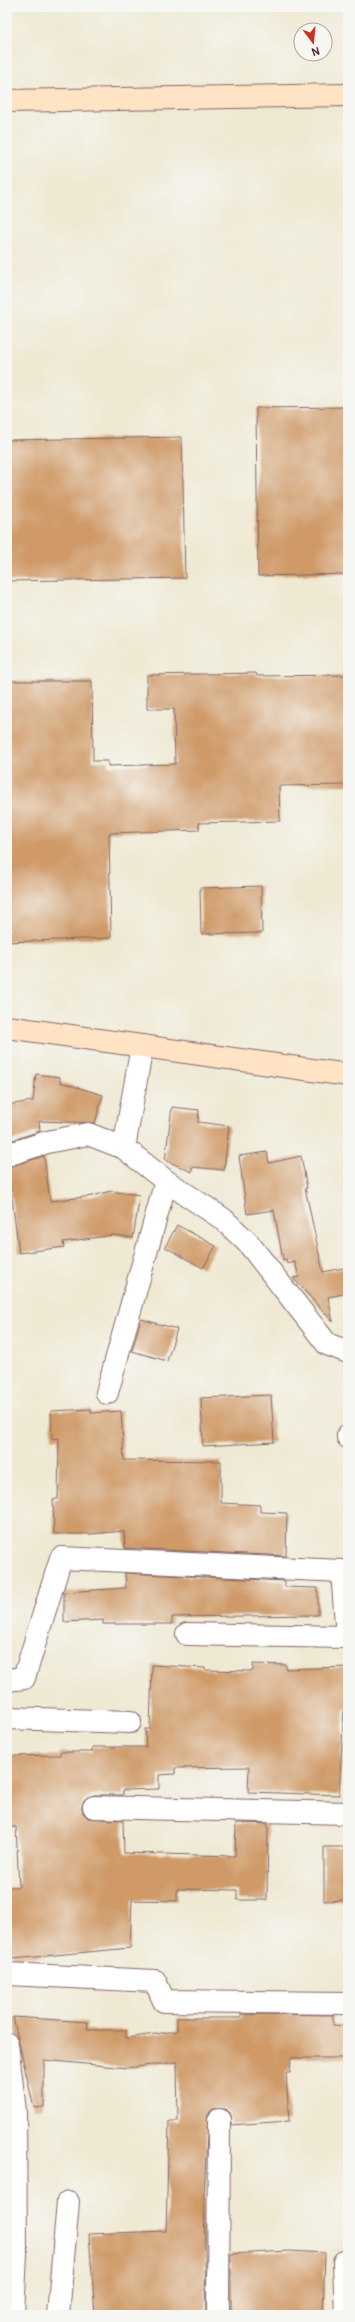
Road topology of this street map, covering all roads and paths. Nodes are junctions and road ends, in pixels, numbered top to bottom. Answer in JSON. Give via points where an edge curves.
{"nodes":[{"id":1,"x":348,"y":95,"type":"edge"},
{"id":2,"x":7,"y":101,"type":"edge"},
{"id":3,"x":7,"y":1028,"type":"edge"},
{"id":4,"x":142,"y":1046,"type":"junction"},
{"id":5,"x":348,"y":1075,"type":"edge"},
{"id":6,"x":124,"y":1148,"type":"junction"},
{"id":7,"x":7,"y":1155,"type":"edge"},
{"id":8,"x":166,"y":1181,"type":"junction"},
{"id":9,"x":348,"y":1352,"type":"edge"},
{"id":10,"x":107,"y":1393,"type":"dead end"},
{"id":11,"x":187,"y":1634,"type":"dead end"},
{"id":12,"x":7,"y":1680,"type":"edge"},
{"id":13,"x":7,"y":1718,"type":"edge"},
{"id":14,"x":130,"y":1722,"type":"dead end"},
{"id":15,"x":94,"y":1807,"type":"dead end"},
{"id":16,"x":348,"y":1813,"type":"edge"},
{"id":17,"x":7,"y":1974,"type":"edge"},
{"id":18,"x":348,"y":2003,"type":"edge"},
{"id":19,"x":7,"y":2044,"type":"edge"},
{"id":20,"x":220,"y":2120,"type":"dead end"},
{"id":21,"x":68,"y":2202,"type":"dead end"},
{"id":22,"x":344,"y":2262,"type":"dead end"},
{"id":23,"x":13,"y":2315,"type":"edge"},
{"id":24,"x":58,"y":2315,"type":"edge"},
{"id":25,"x":218,"y":2315,"type":"edge"},
{"id":26,"x":346,"y":2315,"type":"edge"}],
"edges":[{"from":1,"to":2,"type":"street"},
{"from":3,"to":4,"type":"street"},
{"from":4,"to":5,"type":"street"},
{"from":4,"to":6,"type":"street"},
{"from":6,"to":7,"type":"street","via":[[88,1134],[47,1142]]},
{"from":6,"to":8,"type":"street"},
{"from":8,"to":9,"type":"street","via":[[223,1218],[249,1244],[327,1344]]},
{"from":8,"to":10,"type":"street"},
{"from":11,"to":12,"type":"street","via":[[347,1637],[342,1571],[62,1558],[24,1678]]},
{"from":13,"to":14,"type":"street"},
{"from":15,"to":16,"type":"street"},
{"from":17,"to":18,"type":"street","via":[[155,1981],[164,2000]]},
{"from":19,"to":23,"type":"street","via":[[15,2111],[16,2254]]},
{"from":20,"to":25,"type":"street"},
{"from":21,"to":24,"type":"street"},
{"from":22,"to":26,"type":"street"}]}
